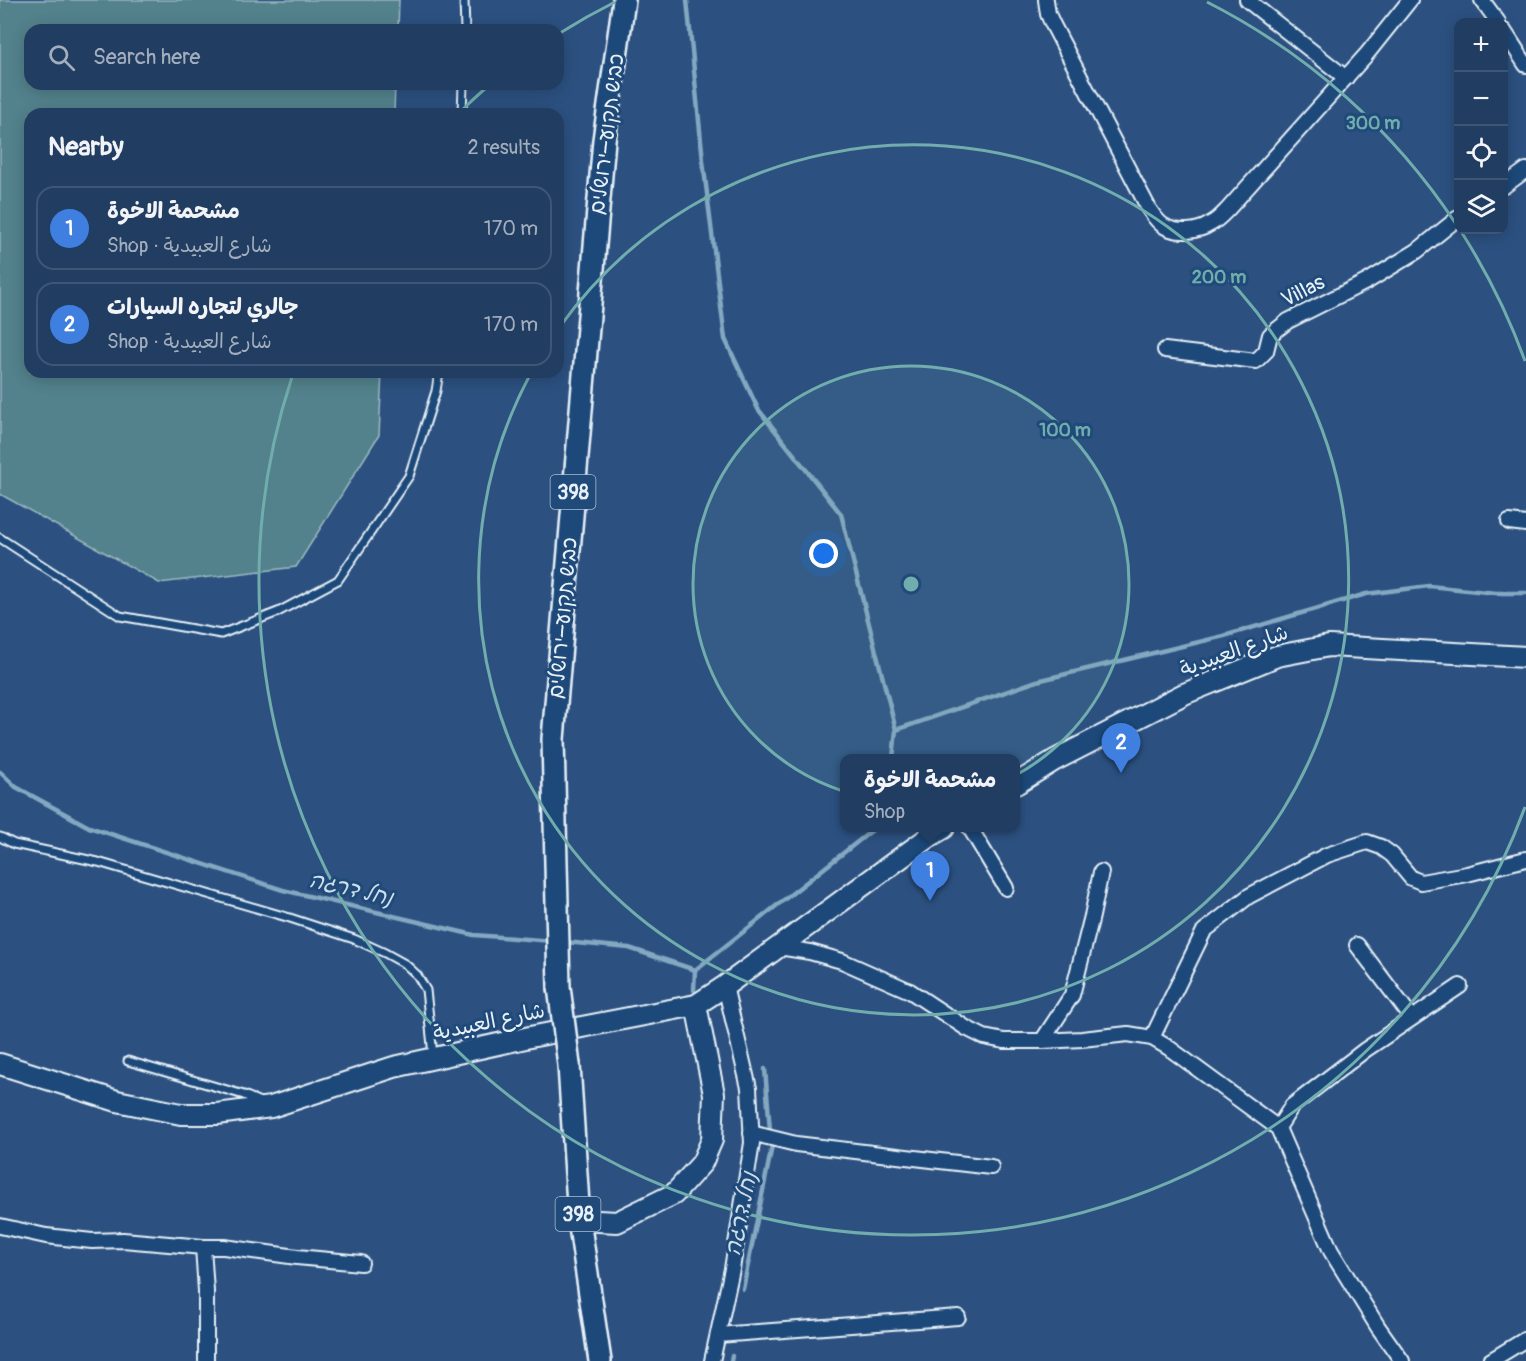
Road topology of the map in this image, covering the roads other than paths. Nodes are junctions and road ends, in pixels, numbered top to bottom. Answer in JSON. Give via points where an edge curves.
{"nodes":[{"id":1,"x":464,"y":0,"type":"edge"},
{"id":2,"x":624,"y":0,"type":"edge"},
{"id":3,"x":1046,"y":0,"type":"edge"},
{"id":4,"x":1247,"y":0,"type":"edge"},
{"id":5,"x":1410,"y":0,"type":"edge"},
{"id":6,"x":1482,"y":0,"type":"edge"},
{"id":7,"x":1495,"y":18,"type":"edge"},
{"id":8,"x":465,"y":24,"type":"edge"},
{"id":9,"x":1508,"y":38,"type":"edge"},
{"id":10,"x":1526,"y":65,"type":"edge"},
{"id":11,"x":1346,"y":78,"type":"junction"},
{"id":12,"x":463,"y":90,"type":"edge"},
{"id":13,"x":462,"y":108,"type":"edge"},
{"id":14,"x":1526,"y":170,"type":"edge"},
{"id":15,"x":1508,"y":183,"type":"edge"},
{"id":16,"x":1454,"y":221,"type":"edge"},
{"id":17,"x":1166,"y":350,"type":"dead end"},
{"id":18,"x":438,"y":378,"type":"edge"},
{"id":19,"x":1509,"y":522,"type":"dead end"},
{"id":20,"x":1526,"y":524,"type":"edge"},
{"id":21,"x":0,"y":538,"type":"edge"},
{"id":22,"x":1526,"y":657,"type":"edge"},
{"id":23,"x":1020,"y":782,"type":"edge"},
{"id":24,"x":937,"y":832,"type":"edge"},
{"id":25,"x":972,"y":832,"type":"edge"},
{"id":26,"x":0,"y":837,"type":"edge"},
{"id":27,"x":1526,"y":859,"type":"edge"},
{"id":28,"x":1101,"y":872,"type":"dead end"},
{"id":29,"x":1006,"y":888,"type":"dead end"},
{"id":30,"x":1357,"y":945,"type":"dead end"},
{"id":31,"x":779,"y":947,"type":"junction"},
{"id":32,"x":725,"y":986,"type":"junction"},
{"id":33,"x":1460,"y":986,"type":"dead end"},
{"id":34,"x":696,"y":1005,"type":"junction"},
{"id":35,"x":1412,"y":1018,"type":"junction"},
{"id":36,"x":1152,"y":1038,"type":"junction"},
{"id":37,"x":1042,"y":1041,"type":"junction"},
{"id":38,"x":433,"y":1059,"type":"junction"},
{"id":39,"x":128,"y":1061,"type":"dead end"},
{"id":40,"x":0,"y":1064,"type":"edge"},
{"id":41,"x":271,"y":1107,"type":"junction"},
{"id":42,"x":1278,"y":1128,"type":"junction"},
{"id":43,"x":752,"y":1133,"type":"junction"},
{"id":44,"x":991,"y":1167,"type":"dead end"},
{"id":45,"x":579,"y":1220,"type":"junction"},
{"id":46,"x":0,"y":1226,"type":"edge"},
{"id":47,"x":203,"y":1247,"type":"junction"},
{"id":48,"x":361,"y":1263,"type":"dead end"},
{"id":49,"x":958,"y":1317,"type":"dead end"},
{"id":50,"x":718,"y":1335,"type":"junction"},
{"id":51,"x":1526,"y":1339,"type":"edge"},
{"id":52,"x":206,"y":1361,"type":"edge"},
{"id":53,"x":600,"y":1361,"type":"edge"},
{"id":54,"x":712,"y":1361,"type":"edge"},
{"id":55,"x":1402,"y":1361,"type":"edge"},
{"id":56,"x":1490,"y":1361,"type":"edge"}],
"edges":[{"from":1,"to":8,"type":"lane"},
{"from":2,"to":45,"type":"main road","name":"כביש תקוע–ירושלים","number":"398","bridge":true,"via":[[604,140],[553,739],[560,987]]},
{"from":3,"to":11,"type":"street","via":[[1053,25],[1149,209],[1165,227],[1179,231],[1210,225],[1228,209]]},
{"from":4,"to":11,"type":"street"},
{"from":5,"to":11,"type":"street"},
{"from":6,"to":7,"type":"street"},
{"from":9,"to":10,"type":"street"},
{"from":12,"to":13,"type":"lane"},
{"from":14,"to":15,"type":"street"},
{"from":16,"to":17,"type":"street","name":"Villas","via":[[1417,251],[1368,281],[1288,321],[1270,335],[1266,351],[1256,361]]},
{"from":18,"to":21,"type":"lane","via":[[409,476],[338,580],[278,612],[220,634],[120,616]]},
{"from":19,"to":20,"type":"street"},
{"from":22,"to":23,"type":"main road","name":"شارع العبيدية","via":[[1329,646],[1277,656],[1184,694]]},
{"from":24,"to":31,"type":"main road","name":"شارع العبيدية"},
{"from":25,"to":29,"type":"street"},
{"from":26,"to":38,"type":"lane","via":[[290,918],[385,953],[405,964],[426,990]]},
{"from":27,"to":36,"type":"street","via":[[1420,882],[1411,878],[1392,855],[1367,842],[1327,855],[1249,896],[1204,931]]},
{"from":28,"to":37,"type":"street","via":[[1072,995]]},
{"from":30,"to":35,"type":"street"},
{"from":31,"to":32,"type":"main road","name":"شارع العبيدية"},
{"from":31,"to":37,"type":"street","via":[[842,961],[910,991],[984,1037]]},
{"from":32,"to":34,"type":"main road","name":"شارع العبيدية"},
{"from":32,"to":43,"type":"street","via":[[749,1088]]},
{"from":33,"to":35,"type":"street"},
{"from":34,"to":38,"type":"main road","name":"شارع العبيدية"},
{"from":34,"to":45,"type":"main road","via":[[714,1094],[712,1140],[702,1163],[674,1194],[617,1222]]},
{"from":35,"to":42,"type":"street","via":[[1292,1106]]},
{"from":36,"to":37,"type":"street","via":[[1128,1034]]},
{"from":36,"to":42,"type":"street"},
{"from":38,"to":41,"type":"main road","name":"شارع العبيدية","via":[[394,1067]]},
{"from":39,"to":41,"type":"lane"},
{"from":40,"to":41,"type":"main road","name":"شارع العبيدية","via":[[117,1101],[182,1114]]},
{"from":42,"to":55,"type":"street","via":[[1331,1251]]},
{"from":43,"to":44,"type":"street","via":[[796,1143]]},
{"from":43,"to":50,"type":"street"},
{"from":45,"to":53,"type":"main road","number":"398"},
{"from":46,"to":47,"type":"street","via":[[92,1241]]},
{"from":47,"to":48,"type":"street"},
{"from":47,"to":52,"type":"street"},
{"from":49,"to":50,"type":"street"},
{"from":50,"to":54,"type":"street"},
{"from":51,"to":56,"type":"street"}]}
